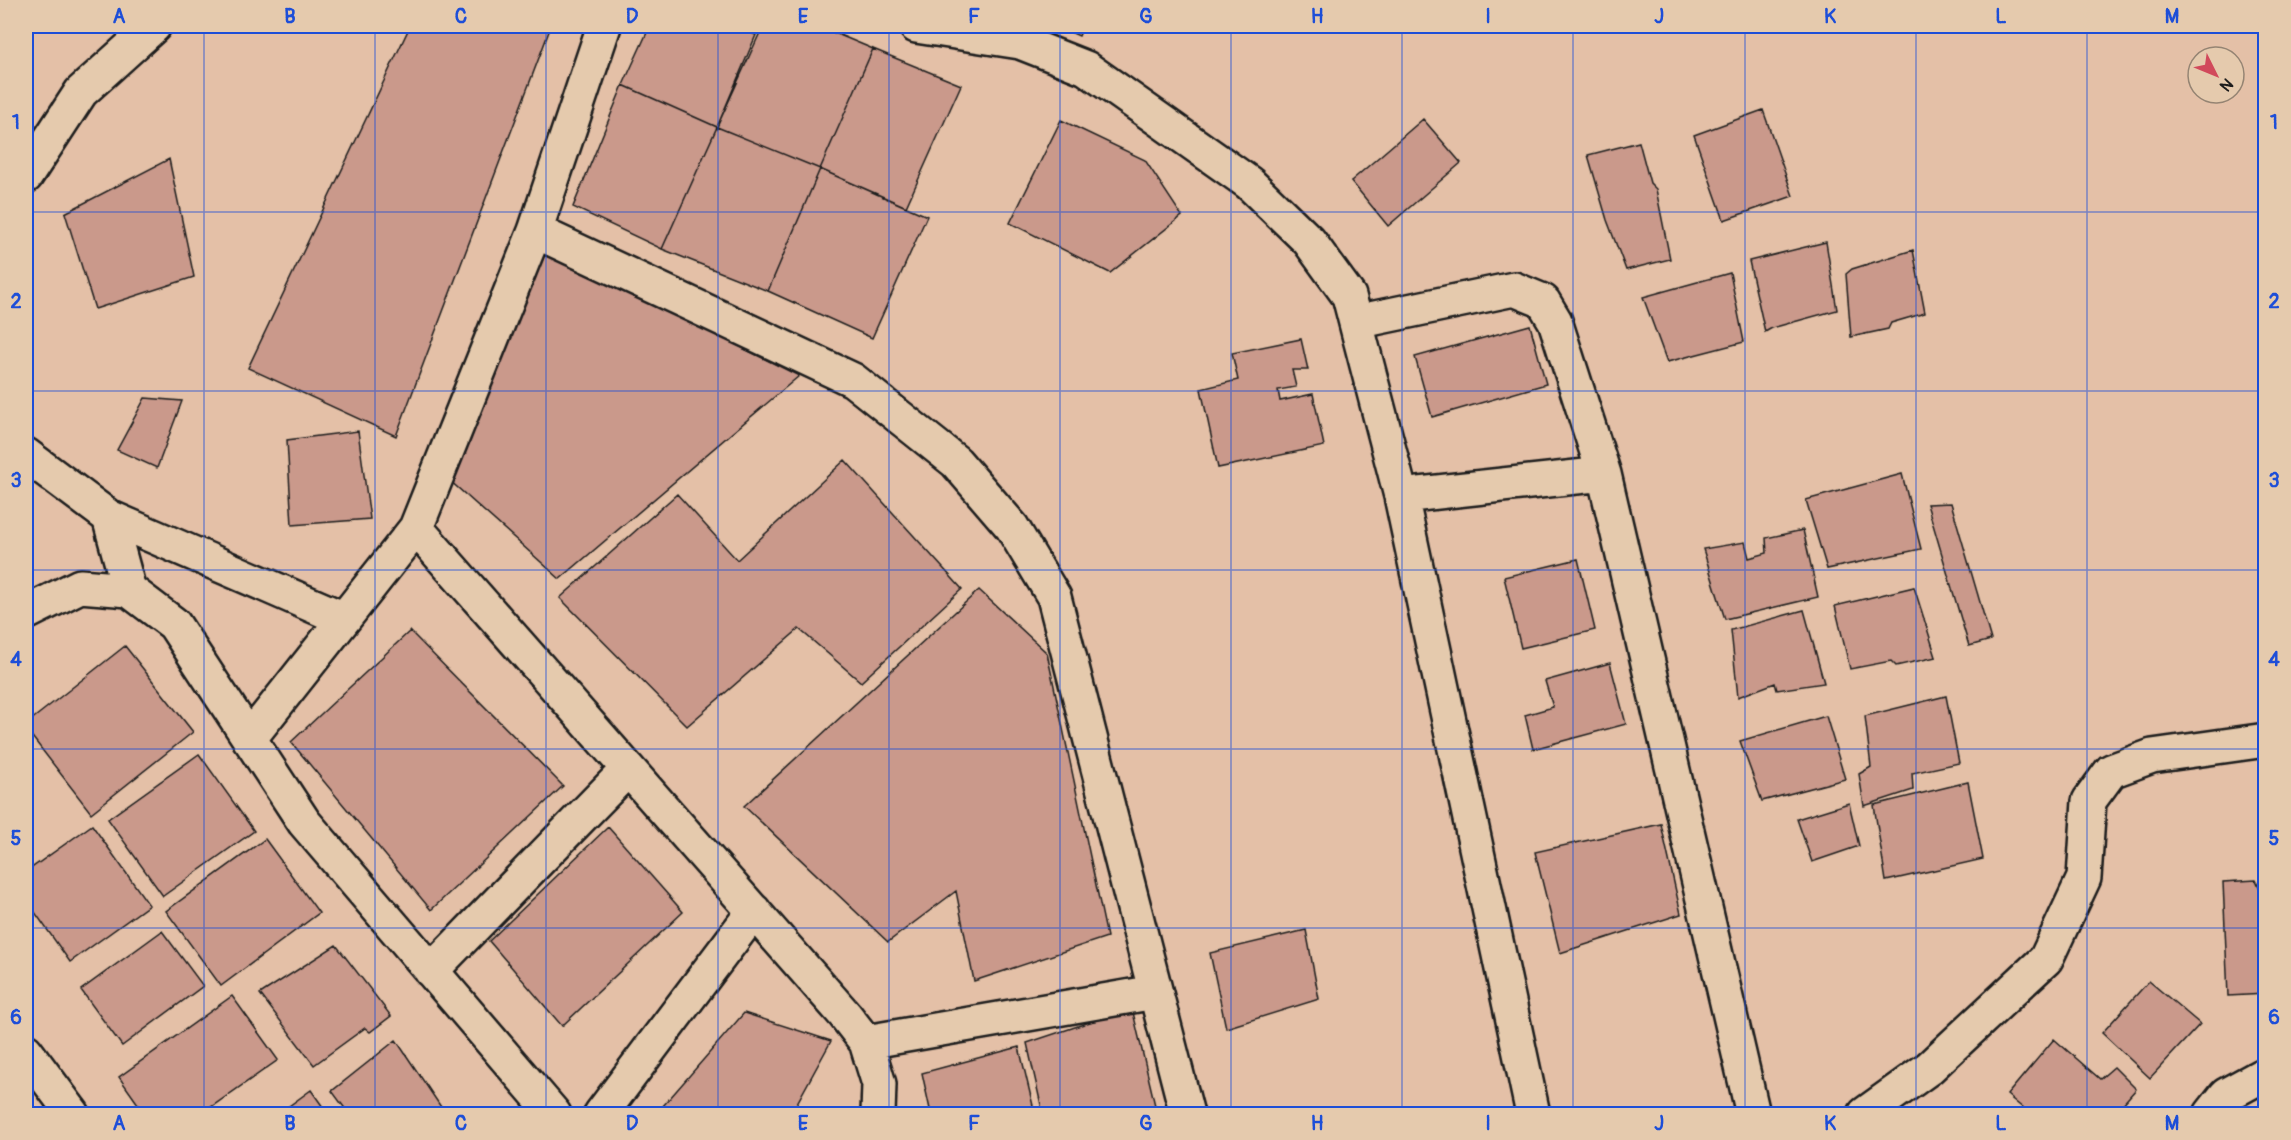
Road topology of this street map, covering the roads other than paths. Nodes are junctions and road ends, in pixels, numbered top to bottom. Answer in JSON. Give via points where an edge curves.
{"nodes":[{"id":1,"x":154,"y":26,"type":"edge"},
{"id":2,"x":604,"y":26,"type":"edge"},
{"id":3,"x":916,"y":26,"type":"edge"},
{"id":4,"x":26,"y":176,"type":"edge"},
{"id":5,"x":535,"y":231,"type":"junction"},
{"id":6,"x":1356,"y":322,"type":"junction"},
{"id":7,"x":26,"y":455,"type":"edge"},
{"id":8,"x":1604,"y":474,"type":"junction"},
{"id":9,"x":1401,"y":496,"type":"junction"},
{"id":10,"x":109,"y":518,"type":"junction"},
{"id":11,"x":416,"y":528,"type":"junction"},
{"id":12,"x":129,"y":590,"type":"junction"},
{"id":13,"x":26,"y":614,"type":"edge"},
{"id":14,"x":344,"y":619,"type":"junction"},
{"id":15,"x":249,"y":739,"type":"junction"},
{"id":16,"x":2265,"y":740,"type":"edge"},
{"id":17,"x":628,"y":769,"type":"junction"},
{"id":18,"x":754,"y":911,"type":"junction"},
{"id":19,"x":431,"y":971,"type":"junction"},
{"id":20,"x":1155,"y":992,"type":"junction"},
{"id":21,"x":866,"y":1042,"type":"junction"},
{"id":22,"x":26,"y":1051,"type":"edge"},
{"id":23,"x":2265,"y":1076,"type":"edge"},
{"id":24,"x":73,"y":1114,"type":"edge"},
{"id":25,"x":554,"y":1114,"type":"edge"},
{"id":26,"x":601,"y":1114,"type":"edge"},
{"id":27,"x":878,"y":1114,"type":"edge"},
{"id":28,"x":1187,"y":1114,"type":"edge"},
{"id":29,"x":1533,"y":1114,"type":"edge"},
{"id":30,"x":1753,"y":1114,"type":"edge"},
{"id":31,"x":1865,"y":1114,"type":"edge"},
{"id":32,"x":2211,"y":1114,"type":"edge"}],
"edges":[{"from":1,"to":4,"type":"street","via":[[81,92]]},
{"from":2,"to":5,"type":"street"},
{"from":3,"to":6,"type":"street","via":[[1020,42],[1086,68],[1249,183],[1309,241],[1349,297]]},
{"from":5,"to":11,"type":"street"},
{"from":5,"to":20,"type":"street","via":[[853,380],[956,462],[1012,527],[1054,597]]},
{"from":6,"to":8,"type":"street","via":[[1514,289],[1543,302],[1555,321]]},
{"from":6,"to":9,"type":"street"},
{"from":7,"to":10,"type":"street"},
{"from":8,"to":9,"type":"street"},
{"from":8,"to":30,"type":"street"},
{"from":9,"to":29,"type":"street"},
{"from":10,"to":12,"type":"street"},
{"from":10,"to":14,"type":"street"},
{"from":11,"to":14,"type":"street"},
{"from":11,"to":17,"type":"street"},
{"from":12,"to":13,"type":"street","via":[[80,586]]},
{"from":12,"to":15,"type":"street","via":[[174,624]]},
{"from":14,"to":15,"type":"street"},
{"from":15,"to":19,"type":"street","via":[[303,822]]},
{"from":16,"to":31,"type":"street","via":[[2152,756],[2111,771],[2089,801],[2084,878],[2046,959],[1929,1068]]},
{"from":17,"to":18,"type":"street"},
{"from":17,"to":19,"type":"street"},
{"from":18,"to":21,"type":"street"},
{"from":18,"to":26,"type":"street"},
{"from":19,"to":25,"type":"street"},
{"from":20,"to":21,"type":"street"},
{"from":20,"to":28,"type":"street"},
{"from":21,"to":27,"type":"street","via":[[879,1084]]},
{"from":22,"to":24,"type":"street"},
{"from":23,"to":32,"type":"street","via":[[2226,1095]]}]}
